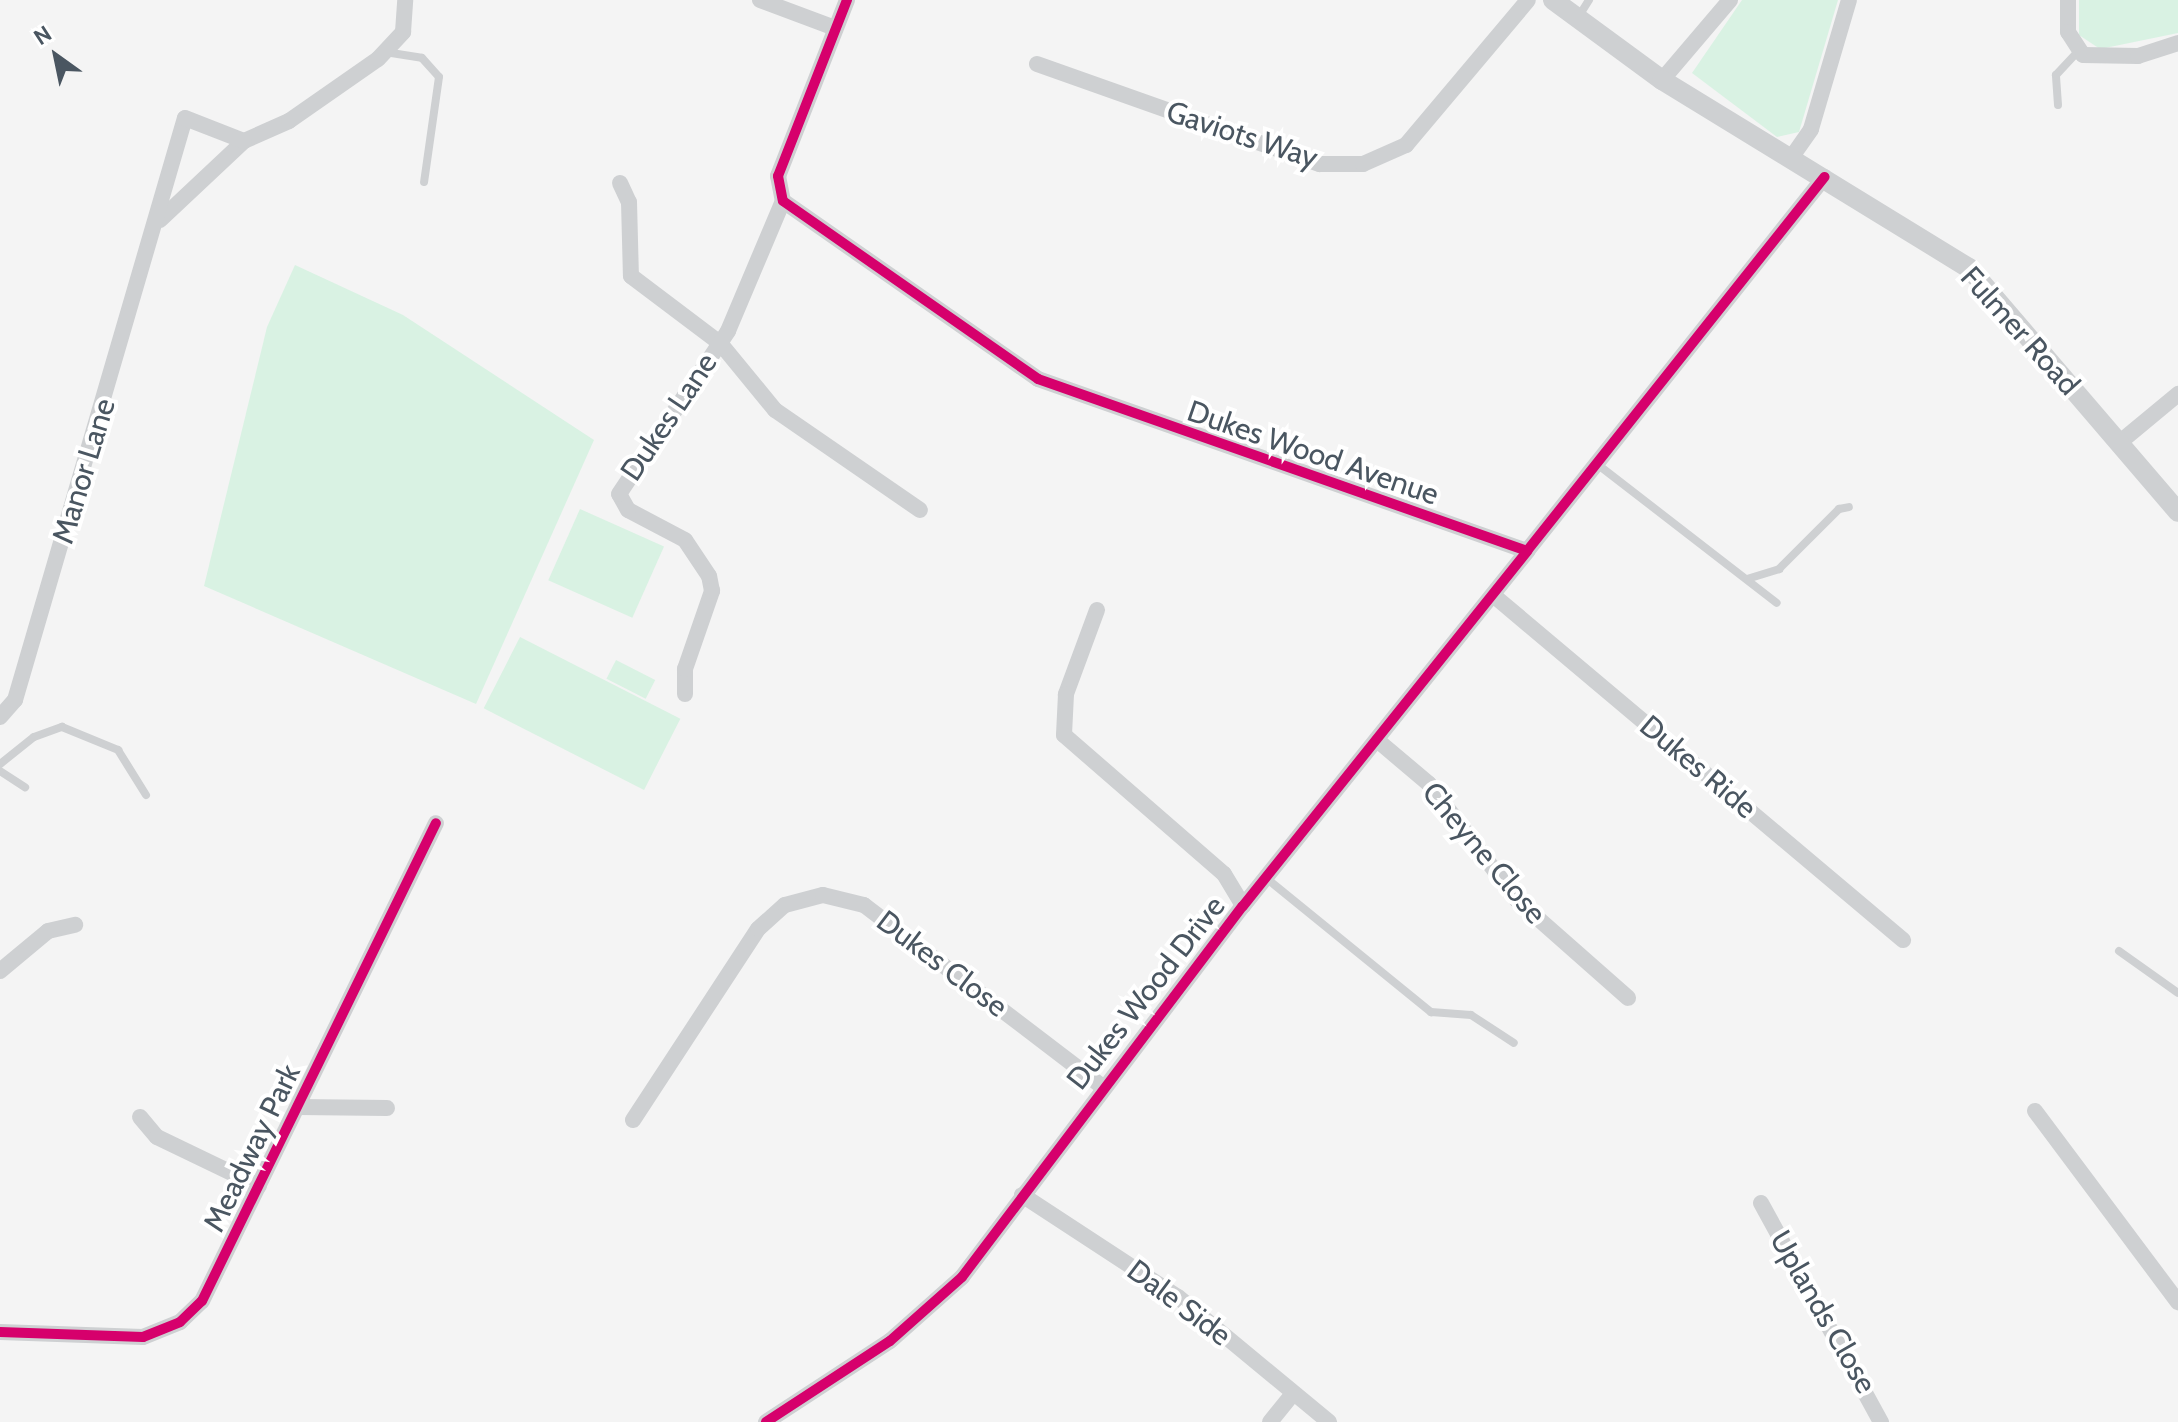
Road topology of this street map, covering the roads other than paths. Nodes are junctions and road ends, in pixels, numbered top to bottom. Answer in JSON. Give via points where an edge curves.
{"nodes":[{"id":1,"x":405,"y":0,"type":"edge"},
{"id":2,"x":760,"y":0,"type":"edge"},
{"id":3,"x":847,"y":0,"type":"edge"},
{"id":4,"x":1528,"y":0,"type":"edge"},
{"id":5,"x":1553,"y":0,"type":"edge"},
{"id":6,"x":1589,"y":0,"type":"edge"},
{"id":7,"x":1730,"y":0,"type":"edge"},
{"id":8,"x":1849,"y":0,"type":"edge"},
{"id":9,"x":2068,"y":0,"type":"edge"},
{"id":10,"x":1577,"y":18,"type":"junction"},
{"id":11,"x":835,"y":28,"type":"junction"},
{"id":12,"x":2178,"y":43,"type":"edge"},
{"id":13,"x":2080,"y":49,"type":"junction"},
{"id":14,"x":384,"y":52,"type":"junction"},
{"id":15,"x":1037,"y":64,"type":"dead end"},
{"id":16,"x":1662,"y":80,"type":"junction"},
{"id":17,"x":2058,"y":105,"type":"dead end"},
{"id":18,"x":244,"y":141,"type":"junction"},
{"id":19,"x":1791,"y":158,"type":"junction"},
{"id":20,"x":1825,"y":177,"type":"junction"},
{"id":21,"x":424,"y":182,"type":"dead end"},
{"id":22,"x":620,"y":183,"type":"dead end"},
{"id":23,"x":783,"y":201,"type":"junction"},
{"id":24,"x":160,"y":220,"type":"junction"},
{"id":25,"x":720,"y":343,"type":"junction"},
{"id":26,"x":2178,"y":394,"type":"edge"},
{"id":27,"x":2119,"y":443,"type":"junction"},
{"id":28,"x":1597,"y":464,"type":"junction"},
{"id":29,"x":1849,"y":507,"type":"dead end"},
{"id":30,"x":920,"y":510,"type":"dead end"},
{"id":31,"x":2178,"y":512,"type":"edge"},
{"id":32,"x":1527,"y":551,"type":"junction"},
{"id":33,"x":1747,"y":579,"type":"junction"},
{"id":34,"x":1493,"y":595,"type":"junction"},
{"id":35,"x":1777,"y":603,"type":"dead end"},
{"id":36,"x":1097,"y":610,"type":"dead end"},
{"id":37,"x":685,"y":694,"type":"dead end"},
{"id":38,"x":0,"y":717,"type":"edge"},
{"id":39,"x":1377,"y":740,"type":"junction"},
{"id":40,"x":0,"y":764,"type":"edge"},
{"id":41,"x":0,"y":771,"type":"edge"},
{"id":42,"x":25,"y":787,"type":"dead end"},
{"id":43,"x":146,"y":795,"type":"dead end"},
{"id":44,"x":436,"y":823,"type":"dead end"},
{"id":45,"x":1266,"y":878,"type":"junction"},
{"id":46,"x":1243,"y":906,"type":"junction"},
{"id":47,"x":75,"y":925,"type":"dead end"},
{"id":48,"x":1903,"y":940,"type":"dead end"},
{"id":49,"x":2119,"y":951,"type":"dead end"},
{"id":50,"x":0,"y":971,"type":"edge"},
{"id":51,"x":2178,"y":993,"type":"edge"},
{"id":52,"x":1628,"y":998,"type":"dead end"},
{"id":53,"x":1514,"y":1043,"type":"dead end"},
{"id":54,"x":1103,"y":1087,"type":"junction"},
{"id":55,"x":299,"y":1107,"type":"junction"},
{"id":56,"x":387,"y":1108,"type":"dead end"},
{"id":57,"x":2035,"y":1111,"type":"dead end"},
{"id":58,"x":140,"y":1117,"type":"dead end"},
{"id":59,"x":633,"y":1120,"type":"dead end"},
{"id":60,"x":259,"y":1186,"type":"junction"},
{"id":61,"x":1022,"y":1195,"type":"junction"},
{"id":62,"x":1761,"y":1203,"type":"dead end"},
{"id":63,"x":2178,"y":1302,"type":"edge"},
{"id":64,"x":0,"y":1332,"type":"edge"},
{"id":65,"x":1293,"y":1394,"type":"junction"},
{"id":66,"x":766,"y":1422,"type":"edge"},
{"id":67,"x":1270,"y":1422,"type":"edge"},
{"id":68,"x":1329,"y":1422,"type":"edge"},
{"id":69,"x":1881,"y":1422,"type":"edge"}],
"edges":[{"from":1,"to":14,"type":"street","name":"Manor Lane","via":[[403,32]]},
{"from":2,"to":11,"type":"street"},
{"from":3,"to":11,"type":"street"},
{"from":4,"to":15,"type":"street","name":"Gaviots Way","via":[[1406,145],[1363,164],[1320,164]]},
{"from":5,"to":10,"type":"street","name":"Fulmer Road"},
{"from":6,"to":10,"type":"lane"},
{"from":7,"to":16,"type":"street"},
{"from":8,"to":19,"type":"street","via":[[1811,129]]},
{"from":9,"to":13,"type":"street","via":[[2068,32]]},
{"from":10,"to":16,"type":"street","name":"Fulmer Road"},
{"from":11,"to":23,"type":"street","via":[[778,176]]},
{"from":12,"to":13,"type":"street","via":[[2138,56]]},
{"from":13,"to":17,"type":"lane","via":[[2056,75]]},
{"from":14,"to":18,"type":"street","name":"Manor Lane","via":[[289,121]]},
{"from":14,"to":21,"type":"lane","via":[[422,58],[439,77]]},
{"from":16,"to":19,"type":"street","name":"Fulmer Road"},
{"from":18,"to":24,"type":"street","name":"Manor Lane"},
{"from":18,"to":24,"type":"street","name":"Manor Lane","via":[[185,118]]},
{"from":19,"to":20,"type":"street","name":"Fulmer Road"},
{"from":20,"to":27,"type":"street","name":"Fulmer Road","via":[[1969,268]]},
{"from":20,"to":28,"type":"street"},
{"from":22,"to":25,"type":"street","via":[[629,202],[631,276]]},
{"from":23,"to":25,"type":"street","name":"Dukes Lane"},
{"from":23,"to":32,"type":"street","name":"Dukes Wood Avenue","via":[[1038,379]]},
{"from":24,"to":38,"type":"street","name":"Manor Lane","via":[[15,700]]},
{"from":25,"to":30,"type":"street","via":[[775,410]]},
{"from":25,"to":37,"type":"street","name":"Dukes Lane","via":[[619,494],[628,510],[685,540],[709,576],[712,591],[685,669]]},
{"from":26,"to":27,"type":"street"},
{"from":27,"to":31,"type":"street","name":"Fulmer Road"},
{"from":28,"to":32,"type":"street"},
{"from":28,"to":33,"type":"lane"},
{"from":29,"to":33,"type":"lane","via":[[1779,569]]},
{"from":32,"to":34,"type":"street","name":"Dukes Wood Drive"},
{"from":33,"to":35,"type":"lane"},
{"from":34,"to":39,"type":"street","name":"Dukes Wood Drive"},
{"from":34,"to":48,"type":"street","name":"Dukes Ride"},
{"from":36,"to":46,"type":"street","via":[[1066,694],[1064,735],[1224,874]]},
{"from":39,"to":45,"type":"street","name":"Dukes Wood Drive"},
{"from":39,"to":52,"type":"street","name":"Cheyne Close","via":[[1429,784],[1517,900]]},
{"from":40,"to":43,"type":"lane","via":[[34,737],[62,727],[118,750]]},
{"from":41,"to":42,"type":"lane"},
{"from":44,"to":55,"type":"street","name":"Meadway Park"},
{"from":45,"to":46,"type":"street","name":"Dukes Wood Drive"},
{"from":45,"to":53,"type":"lane","via":[[1431,1012],[1471,1015]]},
{"from":46,"to":54,"type":"street","name":"Dukes Wood Drive"},
{"from":47,"to":50,"type":"street","via":[[48,931]]},
{"from":49,"to":51,"type":"lane"},
{"from":54,"to":59,"type":"street","name":"Dukes Close","via":[[864,905],[823,895],[785,905],[758,929]]},
{"from":54,"to":61,"type":"street","name":"Dukes Wood Drive"},
{"from":55,"to":56,"type":"street"},
{"from":55,"to":60,"type":"street","name":"Meadway Park"},
{"from":57,"to":63,"type":"street"},
{"from":58,"to":60,"type":"street","via":[[157,1137]]},
{"from":60,"to":64,"type":"street","name":"Meadway Park","via":[[202,1301],[180,1322],[143,1337]]},
{"from":61,"to":65,"type":"street","name":"Dale Side","via":[[1178,1297]]},
{"from":61,"to":66,"type":"street","name":"Dukes Wood Drive","via":[[962,1277],[890,1341]]},
{"from":62,"to":69,"type":"street","name":"Uplands Close"},
{"from":65,"to":67,"type":"street"},
{"from":65,"to":68,"type":"street","name":"Dale Side"}]}
